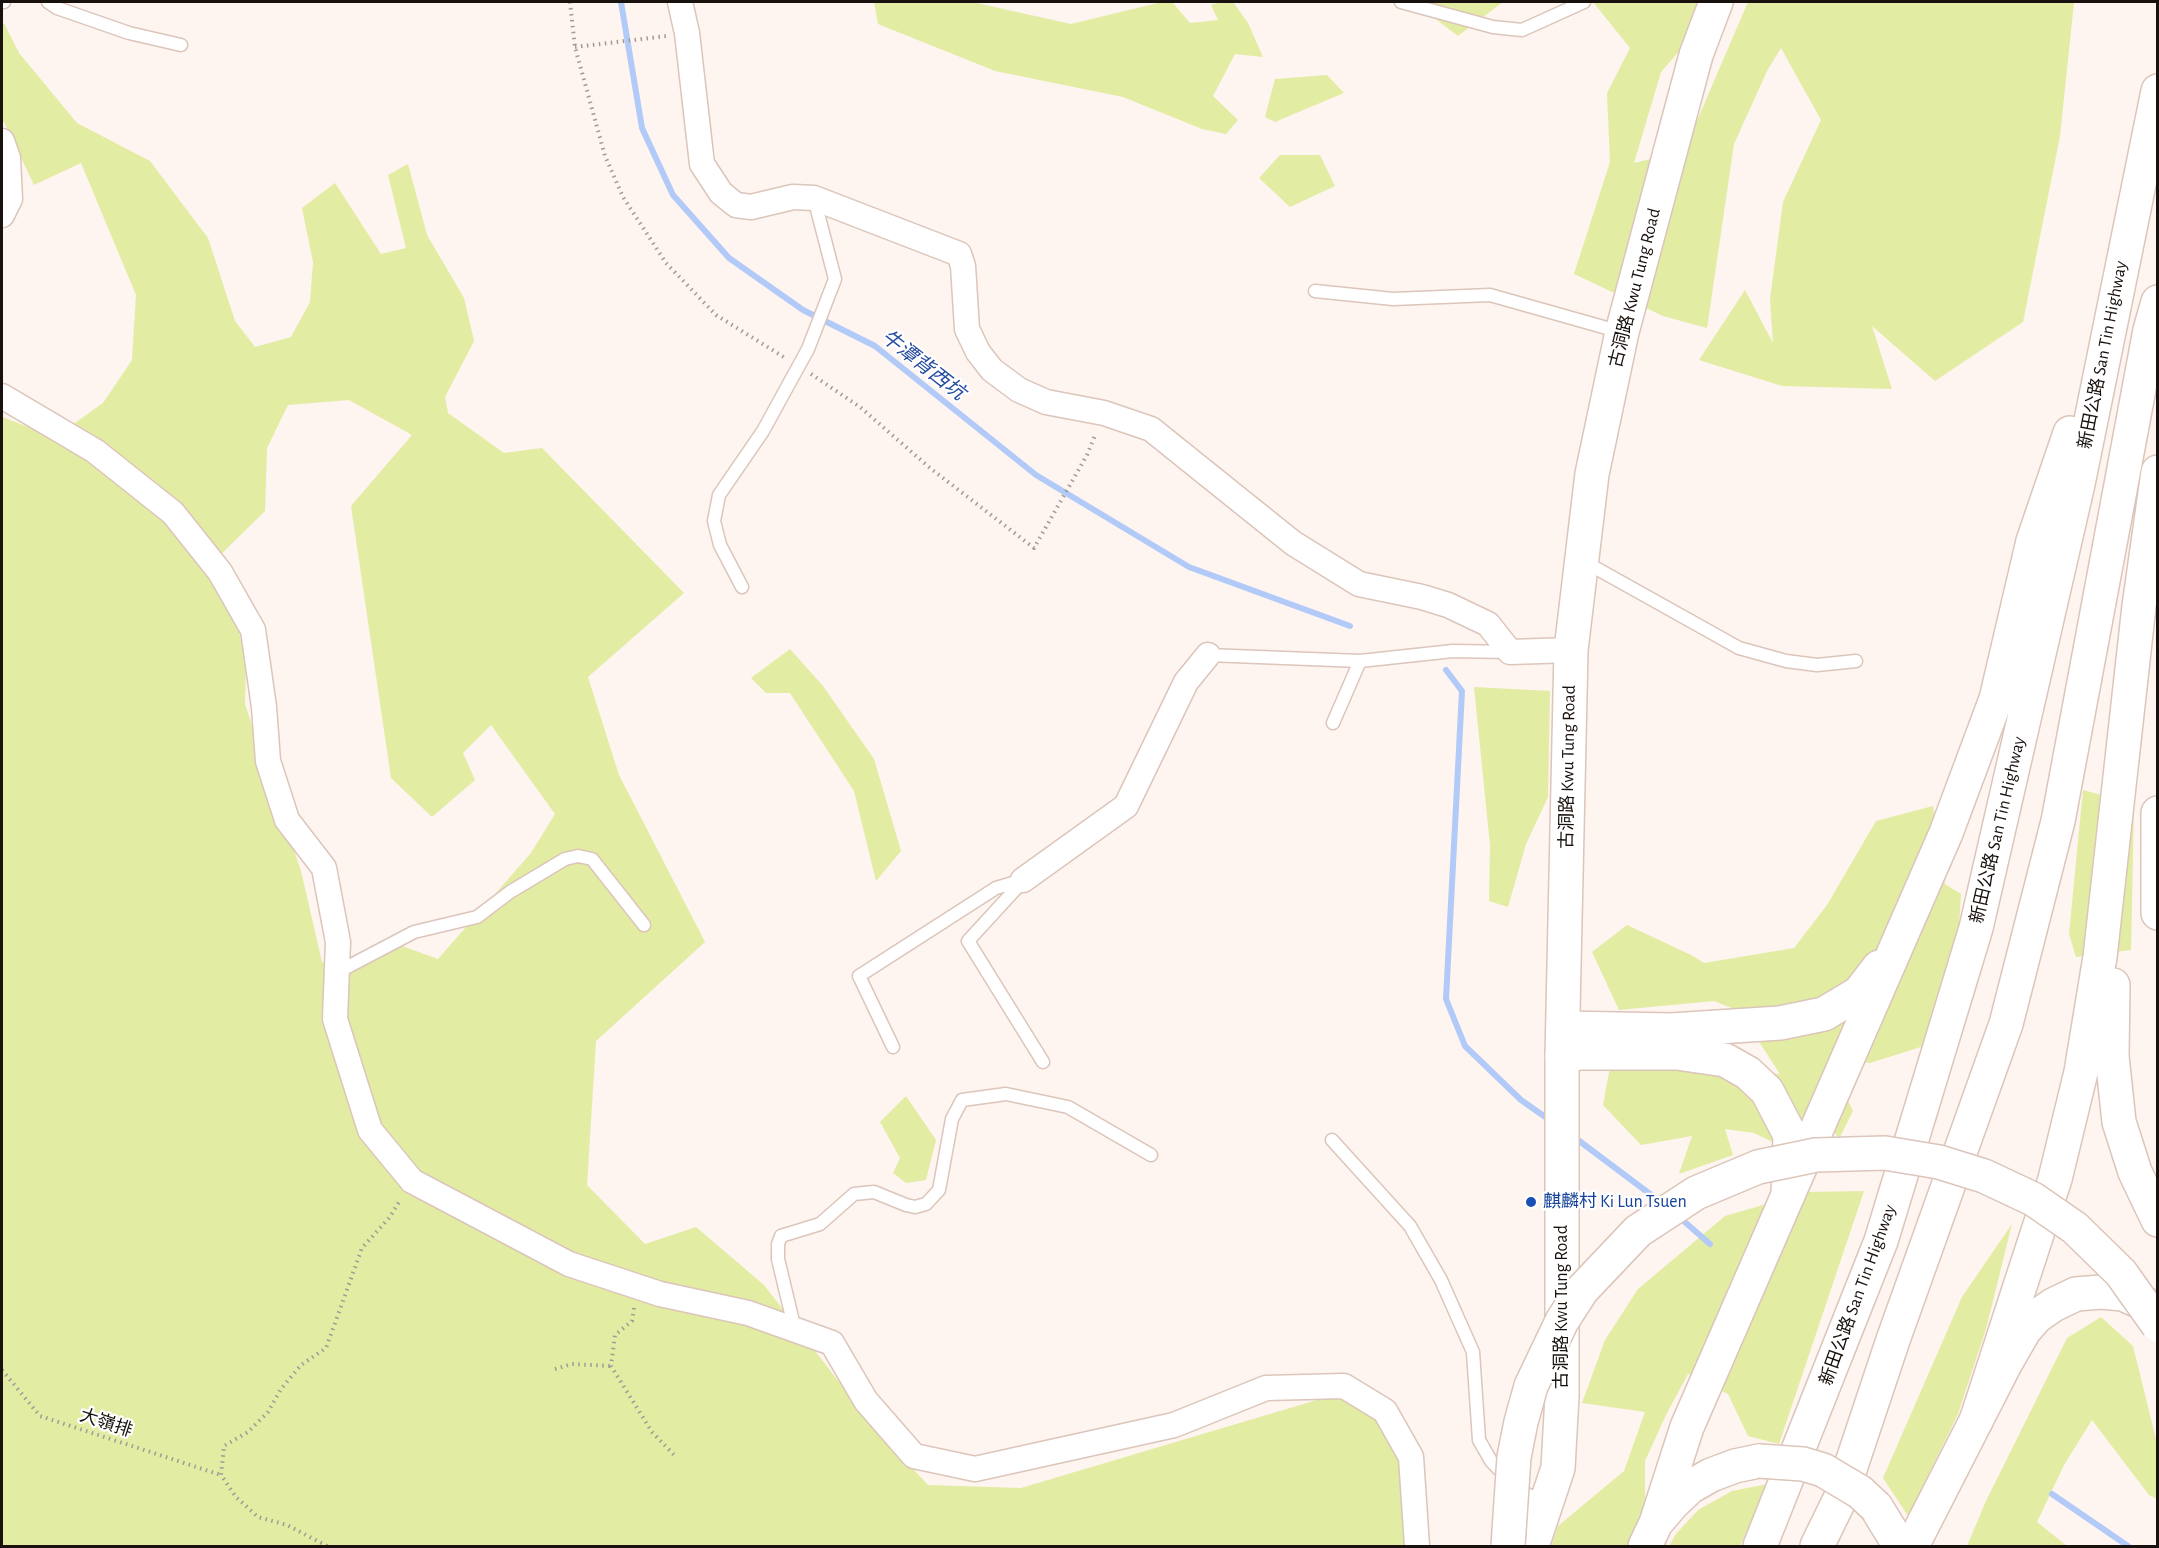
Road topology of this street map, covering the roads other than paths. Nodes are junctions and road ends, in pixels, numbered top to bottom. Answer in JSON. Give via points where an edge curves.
{"nodes":[{"id":1,"x":48,"y":2,"type":"edge"},
{"id":2,"x":680,"y":2,"type":"edge"},
{"id":3,"x":1401,"y":2,"type":"edge"},
{"id":4,"x":1584,"y":2,"type":"edge"},
{"id":5,"x":1716,"y":2,"type":"edge"},
{"id":6,"x":181,"y":45,"type":"dead end"},
{"id":7,"x":2157,"y":91,"type":"edge"},
{"id":8,"x":2,"y":141,"type":"edge"},
{"id":9,"x":814,"y":198,"type":"junction"},
{"id":10,"x":2,"y":215,"type":"edge"},
{"id":11,"x":1316,"y":291,"type":"dead end"},
{"id":12,"x":2157,"y":302,"type":"edge"},
{"id":13,"x":2111,"y":314,"type":"junction"},
{"id":14,"x":1622,"y":332,"type":"junction"},
{"id":15,"x":2,"y":396,"type":"edge"},
{"id":16,"x":2157,"y":472,"type":"edge"},
{"id":17,"x":1581,"y":560,"type":"junction"},
{"id":18,"x":742,"y":587,"type":"dead end"},
{"id":19,"x":1571,"y":650,"type":"junction"},
{"id":20,"x":1510,"y":652,"type":"junction"},
{"id":21,"x":1208,"y":655,"type":"joint"},
{"id":22,"x":1360,"y":661,"type":"junction"},
{"id":23,"x":1856,"y":661,"type":"dead end"},
{"id":24,"x":1333,"y":723,"type":"dead end"},
{"id":25,"x":2122,"y":761,"type":"junction"},
{"id":26,"x":2157,"y":813,"type":"edge"},
{"id":27,"x":1023,"y":880,"type":"junction"},
{"id":28,"x":2157,"y":913,"type":"edge"},
{"id":29,"x":644,"y":925,"type":"dead end"},
{"id":30,"x":1897,"y":943,"type":"junction"},
{"id":31,"x":335,"y":974,"type":"junction"},
{"id":32,"x":1563,"y":1042,"type":"junction"},
{"id":33,"x":894,"y":1047,"type":"dead end"},
{"id":34,"x":1043,"y":1062,"type":"dead end"},
{"id":35,"x":1332,"y":1140,"type":"dead end"},
{"id":36,"x":1151,"y":1155,"type":"dead end"},
{"id":37,"x":1788,"y":1195,"type":"junction"},
{"id":38,"x":2157,"y":1220,"type":"edge"},
{"id":39,"x":2157,"y":1309,"type":"edge"},
{"id":40,"x":2157,"y":1325,"type":"edge"},
{"id":41,"x":795,"y":1330,"type":"junction"},
{"id":42,"x":1976,"y":1421,"type":"junction"},
{"id":43,"x":1687,"y":1427,"type":"junction"},
{"id":44,"x":1546,"y":1506,"type":"junction"},
{"id":45,"x":1650,"y":1535,"type":"edge"},
{"id":46,"x":1417,"y":1546,"type":"edge"},
{"id":47,"x":1508,"y":1546,"type":"edge"},
{"id":48,"x":1532,"y":1546,"type":"edge"},
{"id":49,"x":1621,"y":1546,"type":"edge"},
{"id":50,"x":1761,"y":1546,"type":"edge"},
{"id":51,"x":1817,"y":1546,"type":"edge"},
{"id":52,"x":1900,"y":1546,"type":"edge"},
{"id":53,"x":1912,"y":1546,"type":"edge"}],
"edges":[{"from":1,"to":6,"type":"lane","via":[[129,33]]},
{"from":2,"to":9,"type":"street","via":[[702,164],[721,193],[736,205],[751,207],[793,197]]},
{"from":3,"to":4,"type":"lane","via":[[1492,27],[1522,30]]},
{"from":5,"to":14,"type":"main road","name":"古洞路 Kwu Tung Road","via":[[1696,55]]},
{"from":7,"to":13,"type":"main road","name":"新田公路 San Tin Highway"},
{"from":8,"to":10,"type":"street","via":[[8,158],[10,199]]},
{"from":9,"to":18,"type":"lane","via":[[835,279],[808,349],[763,431],[719,495],[714,520],[720,545]]},
{"from":9,"to":20,"type":"street","via":[[959,255],[967,329],[992,370],[1019,390],[1046,402],[1104,413],[1151,429],[1293,543],[1359,584],[1422,597],[1488,624]]},
{"from":11,"to":14,"type":"lane","via":[[1393,299],[1490,295]]},
{"from":12,"to":51,"type":"main road","via":[[2058,821],[2006,1024],[1840,1499]]},
{"from":13,"to":30,"type":"main road","via":[[2034,541],[1996,699],[1946,833]]},
{"from":13,"to":50,"type":"main road","name":"新田公路 San Tin Highway","via":[[2078,484],[1973,939],[1881,1240]]},
{"from":14,"to":17,"type":"main road","name":"古洞路 Kwu Tung Road","via":[[1592,474]]},
{"from":15,"to":31,"type":"street","via":[[95,451],[173,513],[220,572],[253,630],[268,760],[287,820],[324,868],[338,942]]},
{"from":16,"to":25,"type":"main road"},
{"from":17,"to":19,"type":"main road","name":"古洞路 Kwu Tung Road"},
{"from":17,"to":23,"type":"lane","via":[[1739,648],[1817,665]]},
{"from":19,"to":20,"type":"street"},
{"from":19,"to":32,"type":"main road","name":"古洞路 Kwu Tung Road"},
{"from":20,"to":22,"type":"lane","via":[[1453,651]]},
{"from":21,"to":22,"type":"lane"},
{"from":21,"to":27,"type":"street","via":[[1186,682],[1126,806]]},
{"from":22,"to":24,"type":"lane"},
{"from":25,"to":38,"type":"main road","via":[[2112,1056],[2119,1122],[2135,1172]]},
{"from":25,"to":42,"type":"main road","via":[[2100,957],[2073,1112]]},
{"from":26,"to":28,"type":"main road"},
{"from":27,"to":33,"type":"lane","via":[[996,888],[859,976]]},
{"from":27,"to":34,"type":"lane","via":[[968,941]]},
{"from":29,"to":31,"type":"lane","via":[[592,859],[578,856],[565,859],[510,892],[477,917],[414,932]]},
{"from":30,"to":32,"type":"main road","via":[[1859,993],[1824,1014],[1780,1023]]},
{"from":30,"to":37,"type":"main road"},
{"from":31,"to":41,"type":"street","via":[[334,1019],[370,1130],[412,1181],[569,1264],[660,1294],[748,1313]]},
{"from":32,"to":37,"type":"main road","via":[[1581,1053],[1677,1053],[1725,1060],[1748,1072],[1767,1091],[1790,1136]]},
{"from":32,"to":44,"type":"main road","name":"古洞路 Kwu Tung Road","via":[[1562,1396],[1558,1468]]},
{"from":35,"to":44,"type":"lane","via":[[1410,1226],[1441,1280],[1473,1352],[1479,1440],[1491,1461],[1517,1488]]},
{"from":36,"to":41,"type":"lane","via":[[1068,1107],[1005,1094],[962,1100],[952,1119],[939,1190],[926,1204],[915,1207],[874,1192],[854,1194],[820,1224],[781,1236],[778,1258]]},
{"from":37,"to":43,"type":"main road"},
{"from":39,"to":42,"type":"main road","via":[[2123,1294],[2101,1292],[2076,1294],[2053,1305],[2024,1331]]},
{"from":40,"to":47,"type":"main road","bridge":true,"via":[[2121,1273],[2075,1228],[2033,1199],[1984,1176],[1938,1162],[1885,1153],[1815,1155],[1758,1167],[1665,1210],[1638,1231],[1582,1290],[1562,1321],[1531,1386],[1514,1457]]},
{"from":41,"to":46,"type":"street","via":[[832,1344],[866,1401],[914,1456],[975,1469],[1174,1425],[1266,1388],[1344,1386],[1385,1411],[1411,1457]]},
{"from":42,"to":53,"type":"main road"},
{"from":43,"to":45,"type":"main road"},
{"from":43,"to":49,"type":"main road"},
{"from":44,"to":48,"type":"main road","name":"古洞路 Kwu Tung Road"},
{"from":45,"to":52,"type":"main road","bridge":true,"via":[[1671,1504],[1690,1487],[1719,1472],[1760,1461],[1803,1464],[1823,1470],[1860,1492],[1876,1507]]}]}
